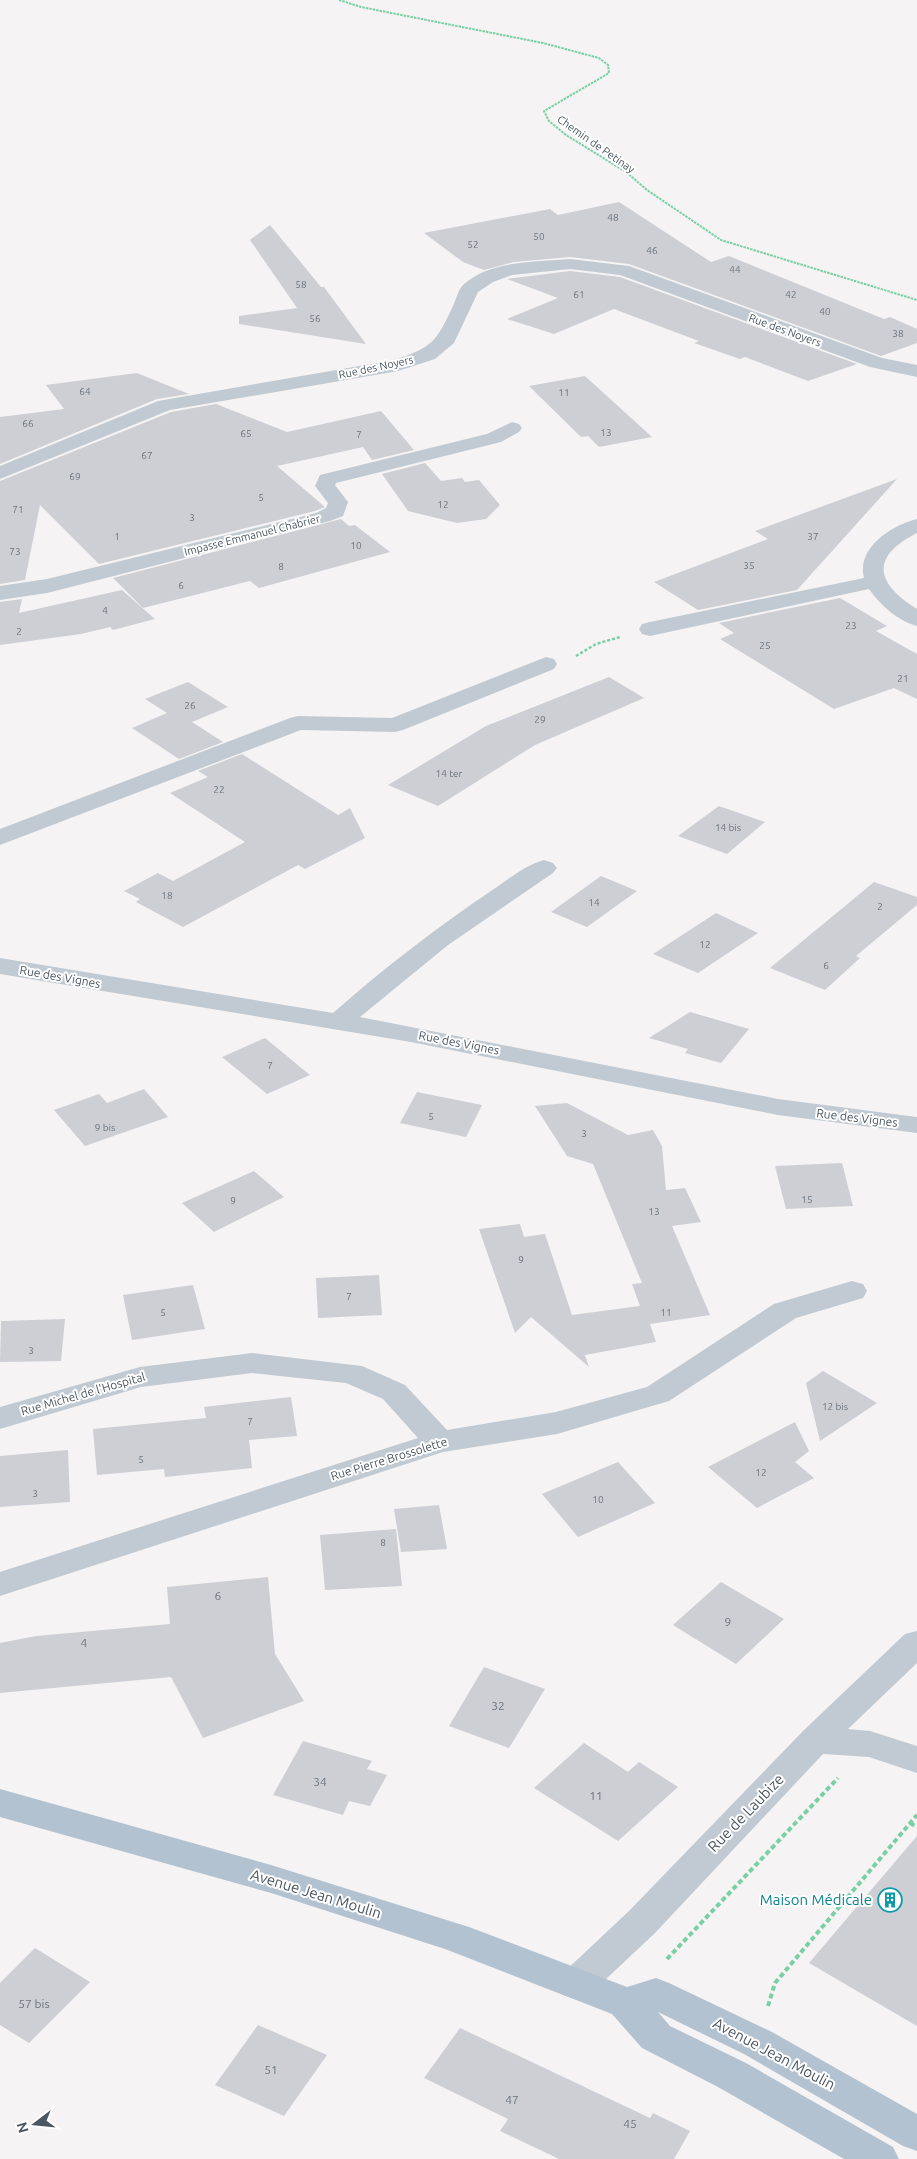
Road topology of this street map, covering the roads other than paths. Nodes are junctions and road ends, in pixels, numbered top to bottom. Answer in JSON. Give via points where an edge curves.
{"nodes":[{"id":1,"x":917,"y":371,"type":"edge"},
{"id":2,"x":512,"y":428,"type":"dead end"},
{"id":3,"x":0,"y":473,"type":"edge"},
{"id":4,"x":917,"y":525,"type":"edge"},
{"id":5,"x":874,"y":582,"type":"junction"},
{"id":6,"x":0,"y":593,"type":"edge"},
{"id":7,"x":917,"y":618,"type":"edge"},
{"id":8,"x":650,"y":629,"type":"road end"},
{"id":9,"x":546,"y":664,"type":"road end"},
{"id":10,"x":0,"y":838,"type":"edge"},
{"id":11,"x":544,"y":868,"type":"dead end"},
{"id":12,"x":0,"y":966,"type":"edge"},
{"id":13,"x":340,"y":1021,"type":"junction"},
{"id":14,"x":917,"y":1124,"type":"edge"},
{"id":15,"x":852,"y":1291,"type":"dead end"},
{"id":16,"x":0,"y":1418,"type":"edge"},
{"id":17,"x":440,"y":1442,"type":"junction"},
{"id":18,"x":0,"y":1584,"type":"edge"},
{"id":19,"x":917,"y":1643,"type":"edge"},
{"id":20,"x":815,"y":1740,"type":"junction"},
{"id":21,"x":917,"y":1760,"type":"edge"},
{"id":22,"x":0,"y":1803,"type":"edge"},
{"id":23,"x":576,"y":1984,"type":"junction"},
{"id":24,"x":626,"y":2003,"type":"junction"},
{"id":25,"x":917,"y":2134,"type":"edge"},
{"id":26,"x":879,"y":2159,"type":"edge"}],
"edges":[{"from":1,"to":3,"type":"street","name":"Rue des Noyers","via":[[877,364],[623,270],[578,264],[541,266],[486,278],[470,289],[448,339],[428,356],[165,405]]},
{"from":2,"to":6,"type":"street","name":"Impasse Emmanuel Chabrier","via":[[494,438],[327,479],[325,486],[338,502],[336,512],[323,517],[47,586]]},
{"from":4,"to":5,"type":"street","via":[[899,532],[879,548],[873,566]]},
{"from":5,"to":7,"type":"street","via":[[886,599]]},
{"from":5,"to":8,"type":"street"},
{"from":9,"to":10,"type":"street","via":[[395,725],[298,723]]},
{"from":11,"to":13,"type":"street","via":[[487,904],[384,981]]},
{"from":12,"to":13,"type":"street","name":"Rue des Vignes"},
{"from":13,"to":14,"type":"street","name":"Rue des Vignes","via":[[778,1107]]},
{"from":15,"to":17,"type":"street","name":"Rue Pierre Brossolette","via":[[785,1311],[658,1394],[558,1423]]},
{"from":16,"to":17,"type":"street","name":"Rue Michel de l'Hospital","via":[[140,1377],[252,1362],[351,1373],[394,1392]]},
{"from":17,"to":18,"type":"street","name":"Rue Pierre Brossolette"},
{"from":19,"to":20,"type":"street","name":"Rue de Laubize"},
{"from":20,"to":21,"type":"street","via":[[870,1744]]},
{"from":20,"to":23,"type":"street","name":"Rue de Laubize","via":[[648,1915]]},
{"from":22,"to":23,"type":"main road","name":"Avenue Jean Moulin","via":[[280,1882],[456,1938]]},
{"from":23,"to":24,"type":"main road","name":"Avenue Jean Moulin"},
{"from":24,"to":25,"type":"main road","name":"Avenue Jean Moulin","via":[[656,1994],[758,2043]]},
{"from":24,"to":26,"type":"main road","name":"Avenue Jean Moulin","via":[[656,2037],[732,2075]]}]}
